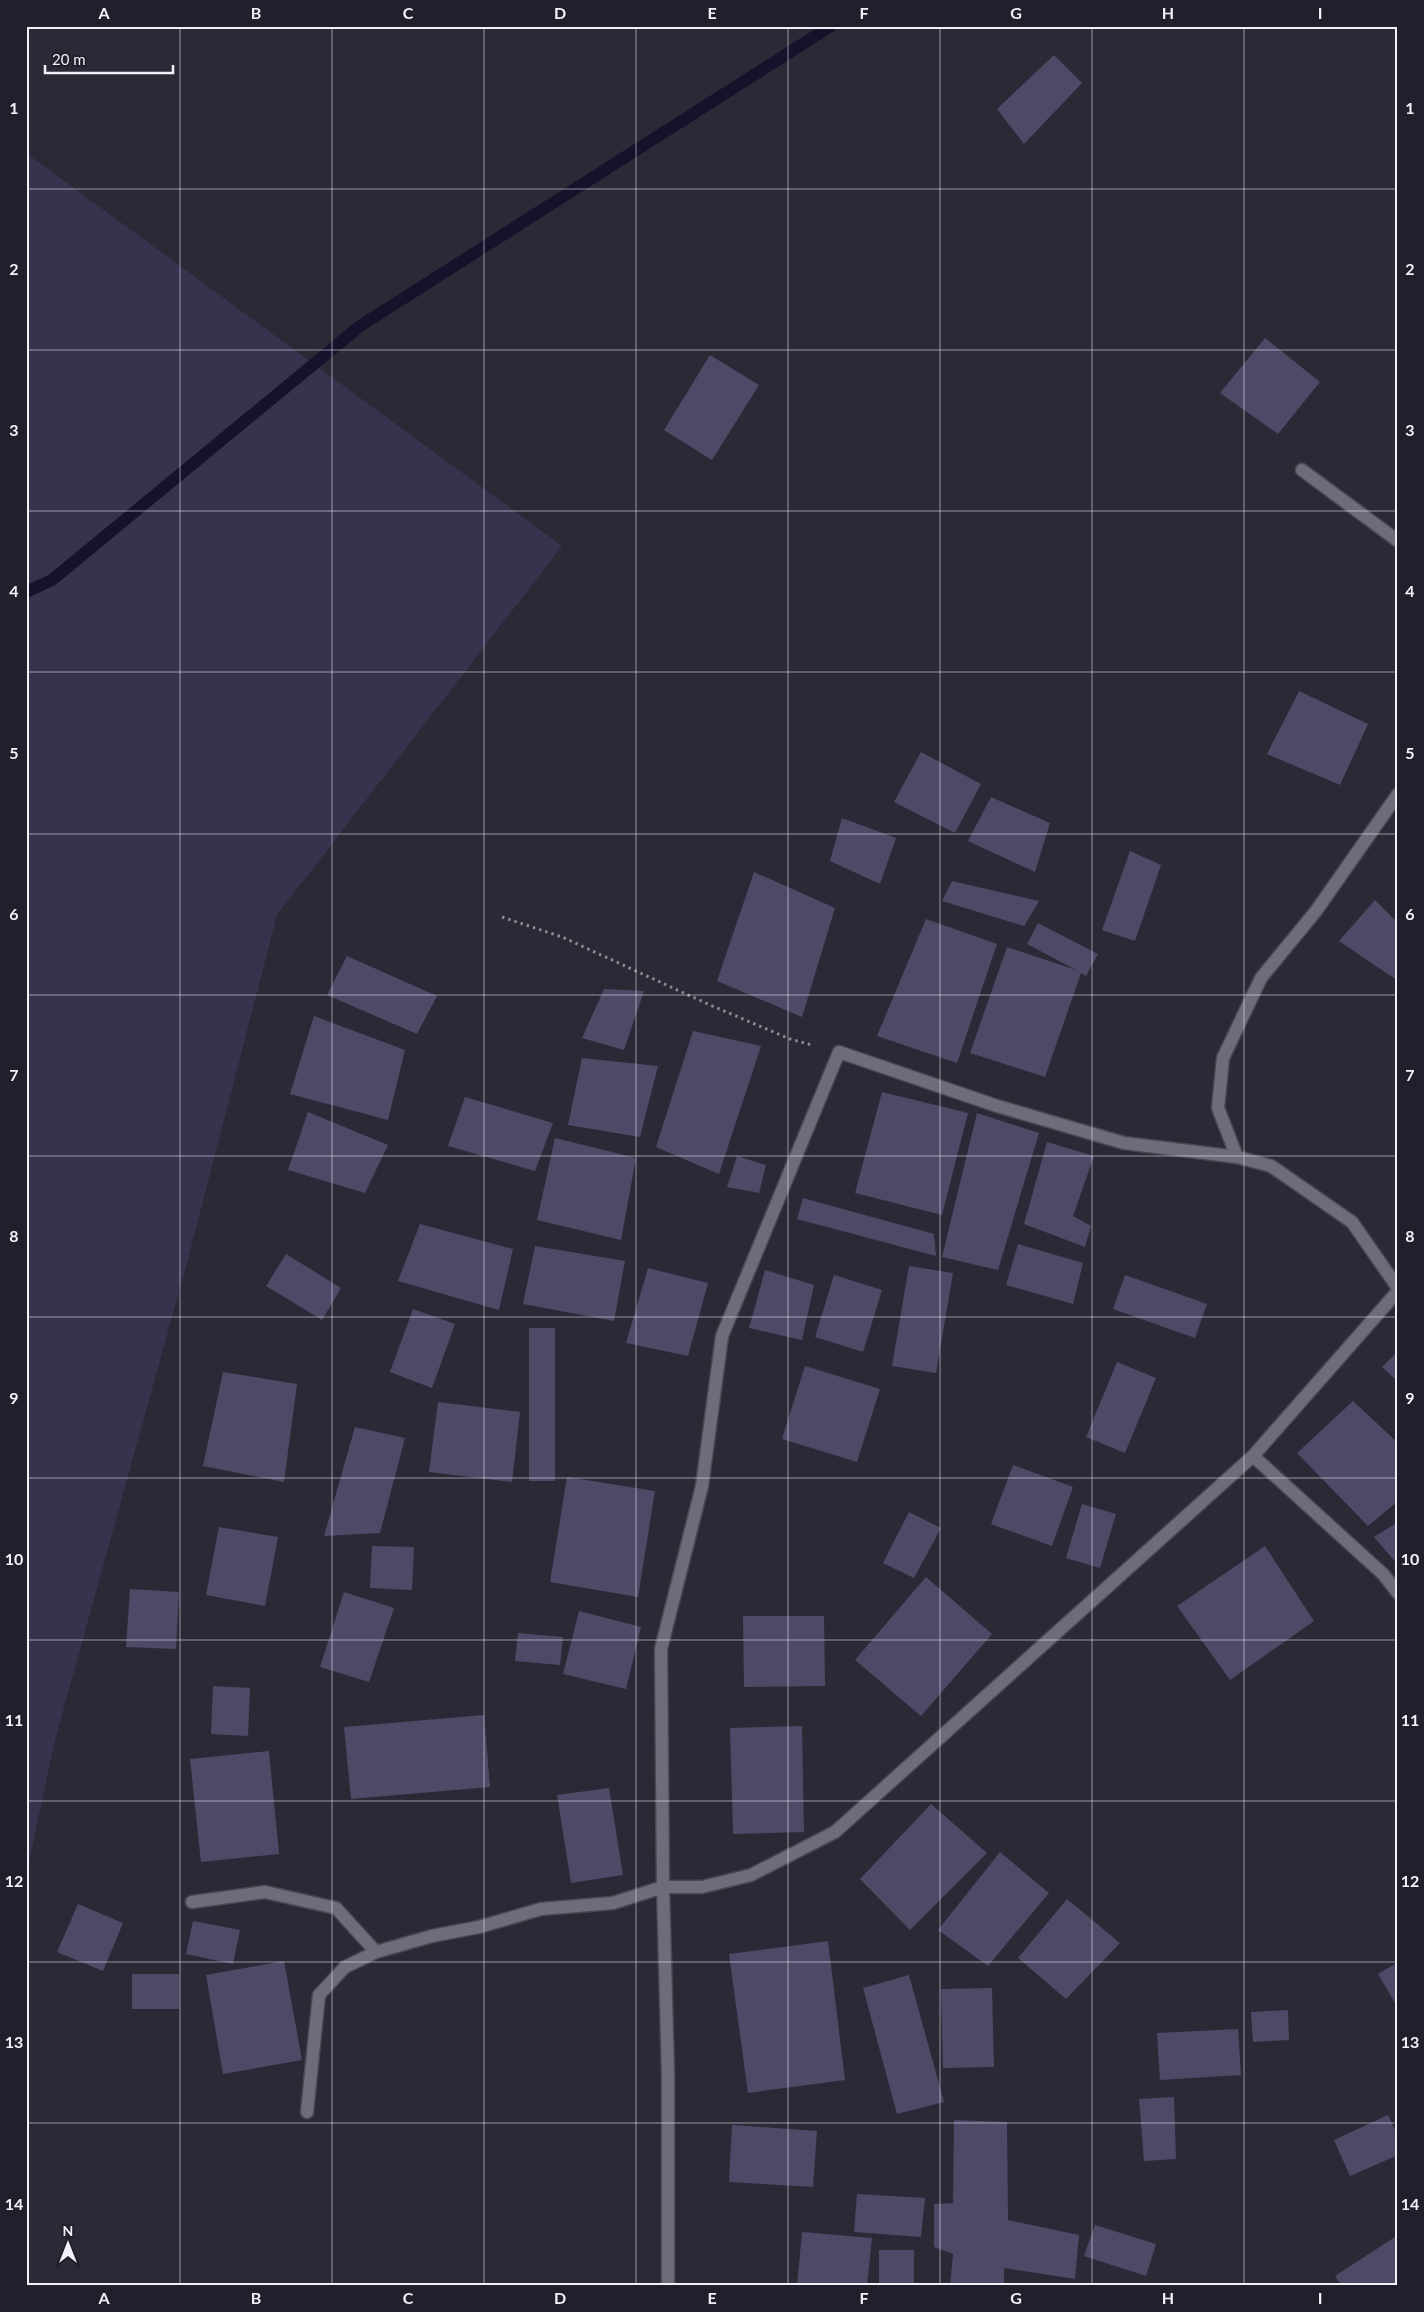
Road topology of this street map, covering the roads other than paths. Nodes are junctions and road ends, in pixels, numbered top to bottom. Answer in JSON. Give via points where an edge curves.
{"nodes":[{"id":1,"x":1302,"y":470,"type":"dead end"},
{"id":2,"x":1398,"y":541,"type":"edge"},
{"id":3,"x":1398,"y":794,"type":"edge"},
{"id":4,"x":1237,"y":1157,"type":"junction"},
{"id":5,"x":1398,"y":1289,"type":"edge"},
{"id":6,"x":1253,"y":1456,"type":"junction"},
{"id":7,"x":1398,"y":1593,"type":"edge"},
{"id":8,"x":663,"y":1886,"type":"junction"},
{"id":9,"x":192,"y":1902,"type":"dead end"},
{"id":10,"x":376,"y":1952,"type":"junction"},
{"id":11,"x":307,"y":2112,"type":"dead end"},
{"id":12,"x":668,"y":2286,"type":"edge"}],
"edges":[{"from":1,"to":2,"type":"street"},
{"from":3,"to":4,"type":"street","via":[[1316,911],[1261,978],[1223,1058],[1218,1108]]},
{"from":4,"to":5,"type":"street","via":[[1271,1166],[1352,1222]]},
{"from":4,"to":8,"type":"street","via":[[1124,1143],[997,1106],[839,1052],[722,1336],[702,1486],[661,1649]]},
{"from":5,"to":6,"type":"street"},
{"from":6,"to":7,"type":"street","via":[[1383,1574]]},
{"from":6,"to":8,"type":"street","via":[[835,1832],[751,1875],[702,1887]]},
{"from":8,"to":10,"type":"street","via":[[613,1903],[541,1909]]},
{"from":8,"to":12,"type":"street","via":[[668,2075]]},
{"from":9,"to":10,"type":"street","via":[[265,1892],[336,1908]]},
{"from":10,"to":11,"type":"street","via":[[345,1967],[319,1995]]}]}
